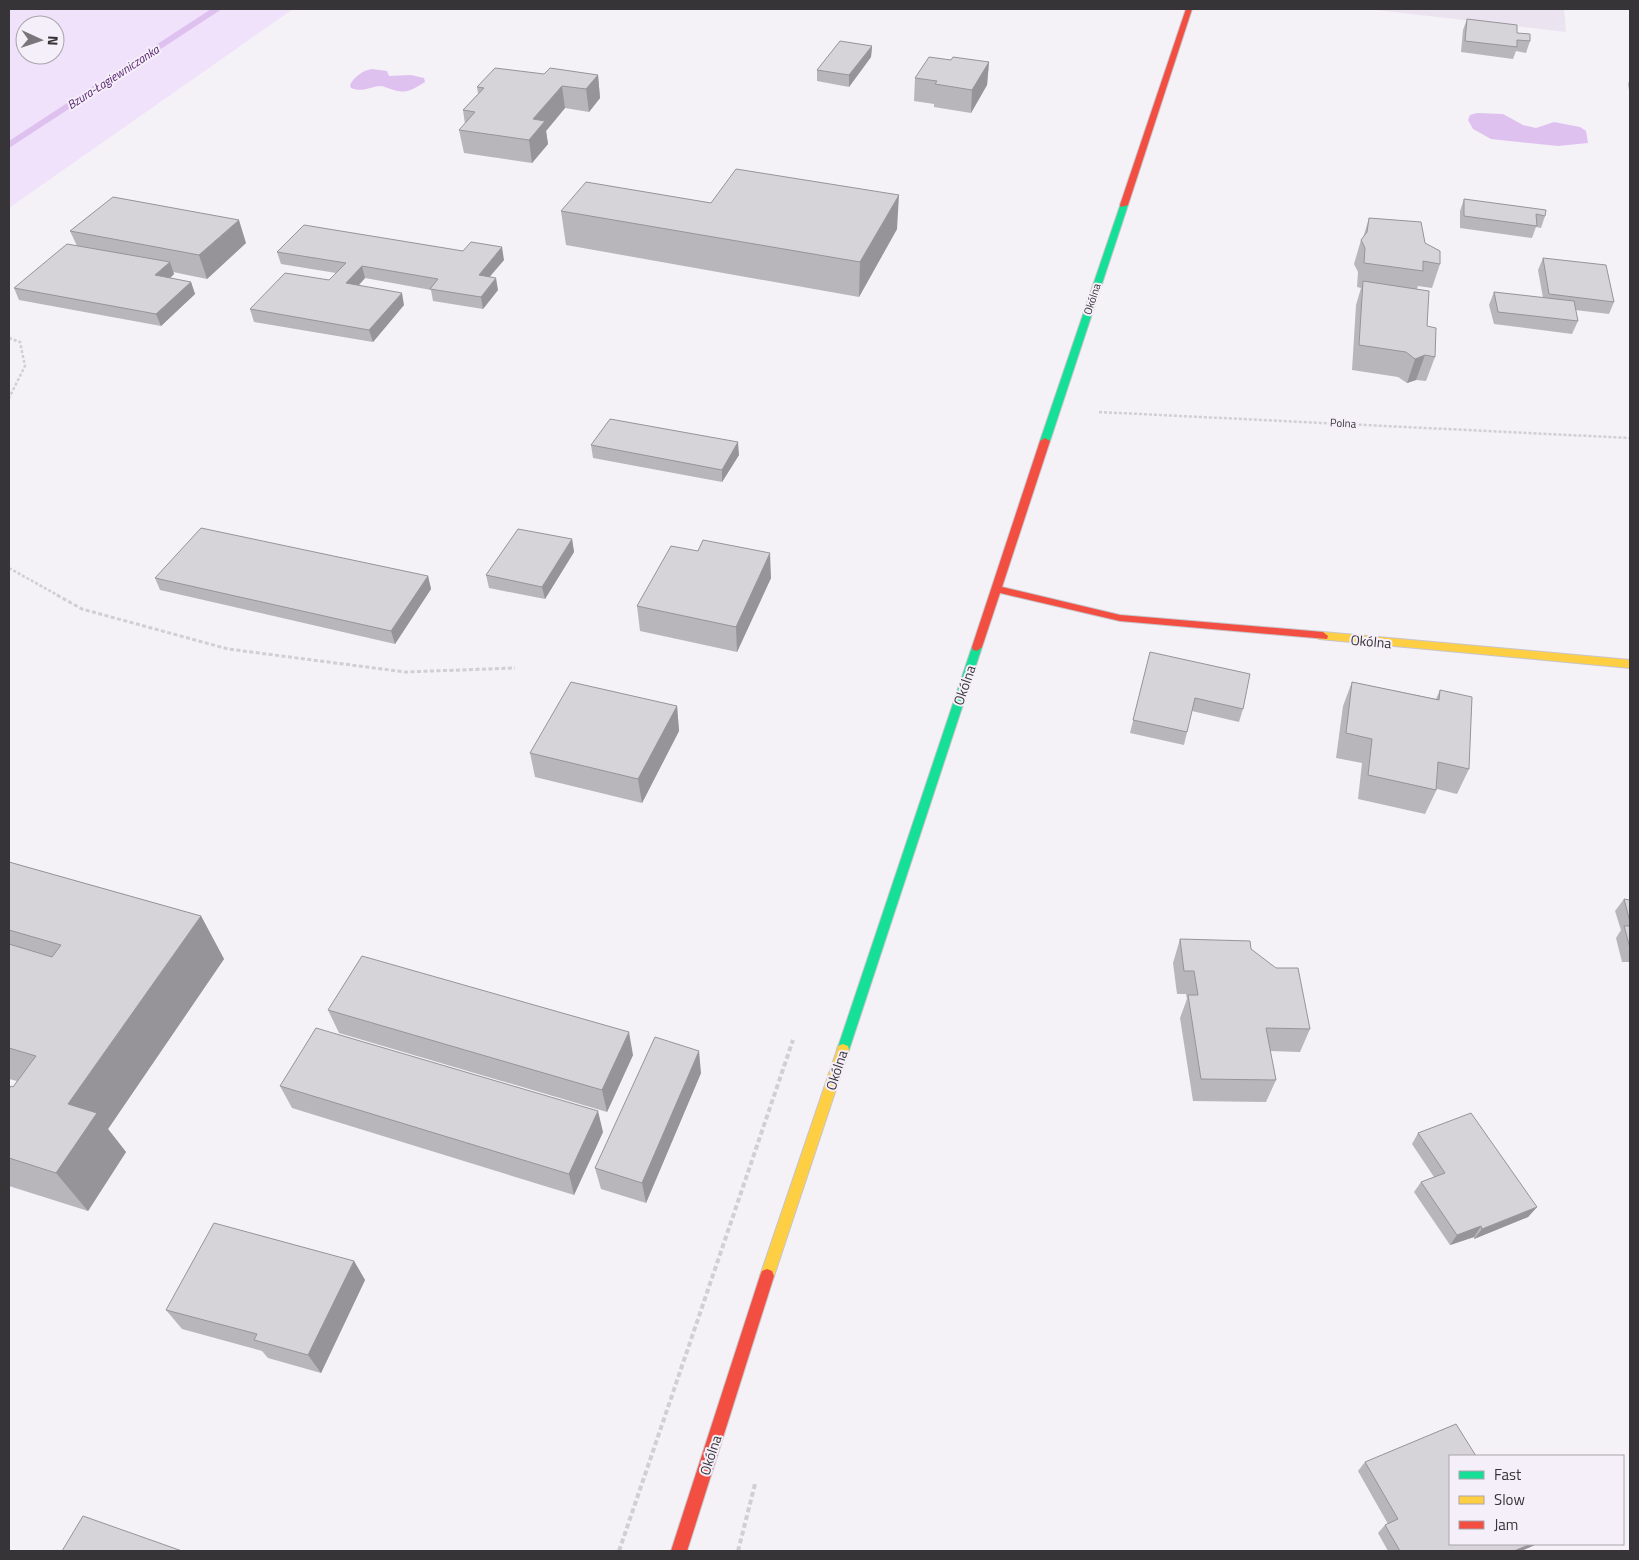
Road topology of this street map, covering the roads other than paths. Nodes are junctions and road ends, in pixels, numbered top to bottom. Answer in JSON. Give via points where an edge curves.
{"nodes":[{"id":1,"x":1189,"y":9,"type":"edge"},
{"id":2,"x":996,"y":589,"type":"junction"},
{"id":3,"x":1630,"y":664,"type":"edge"},
{"id":4,"x":679,"y":1551,"type":"edge"}],
"edges":[{"from":1,"to":2,"type":"main road","name":"Okólna"},
{"from":2,"to":3,"type":"main road","name":"Okólna","via":[[1120,618]]},
{"from":2,"to":4,"type":"main road","name":"Okólna"}]}
